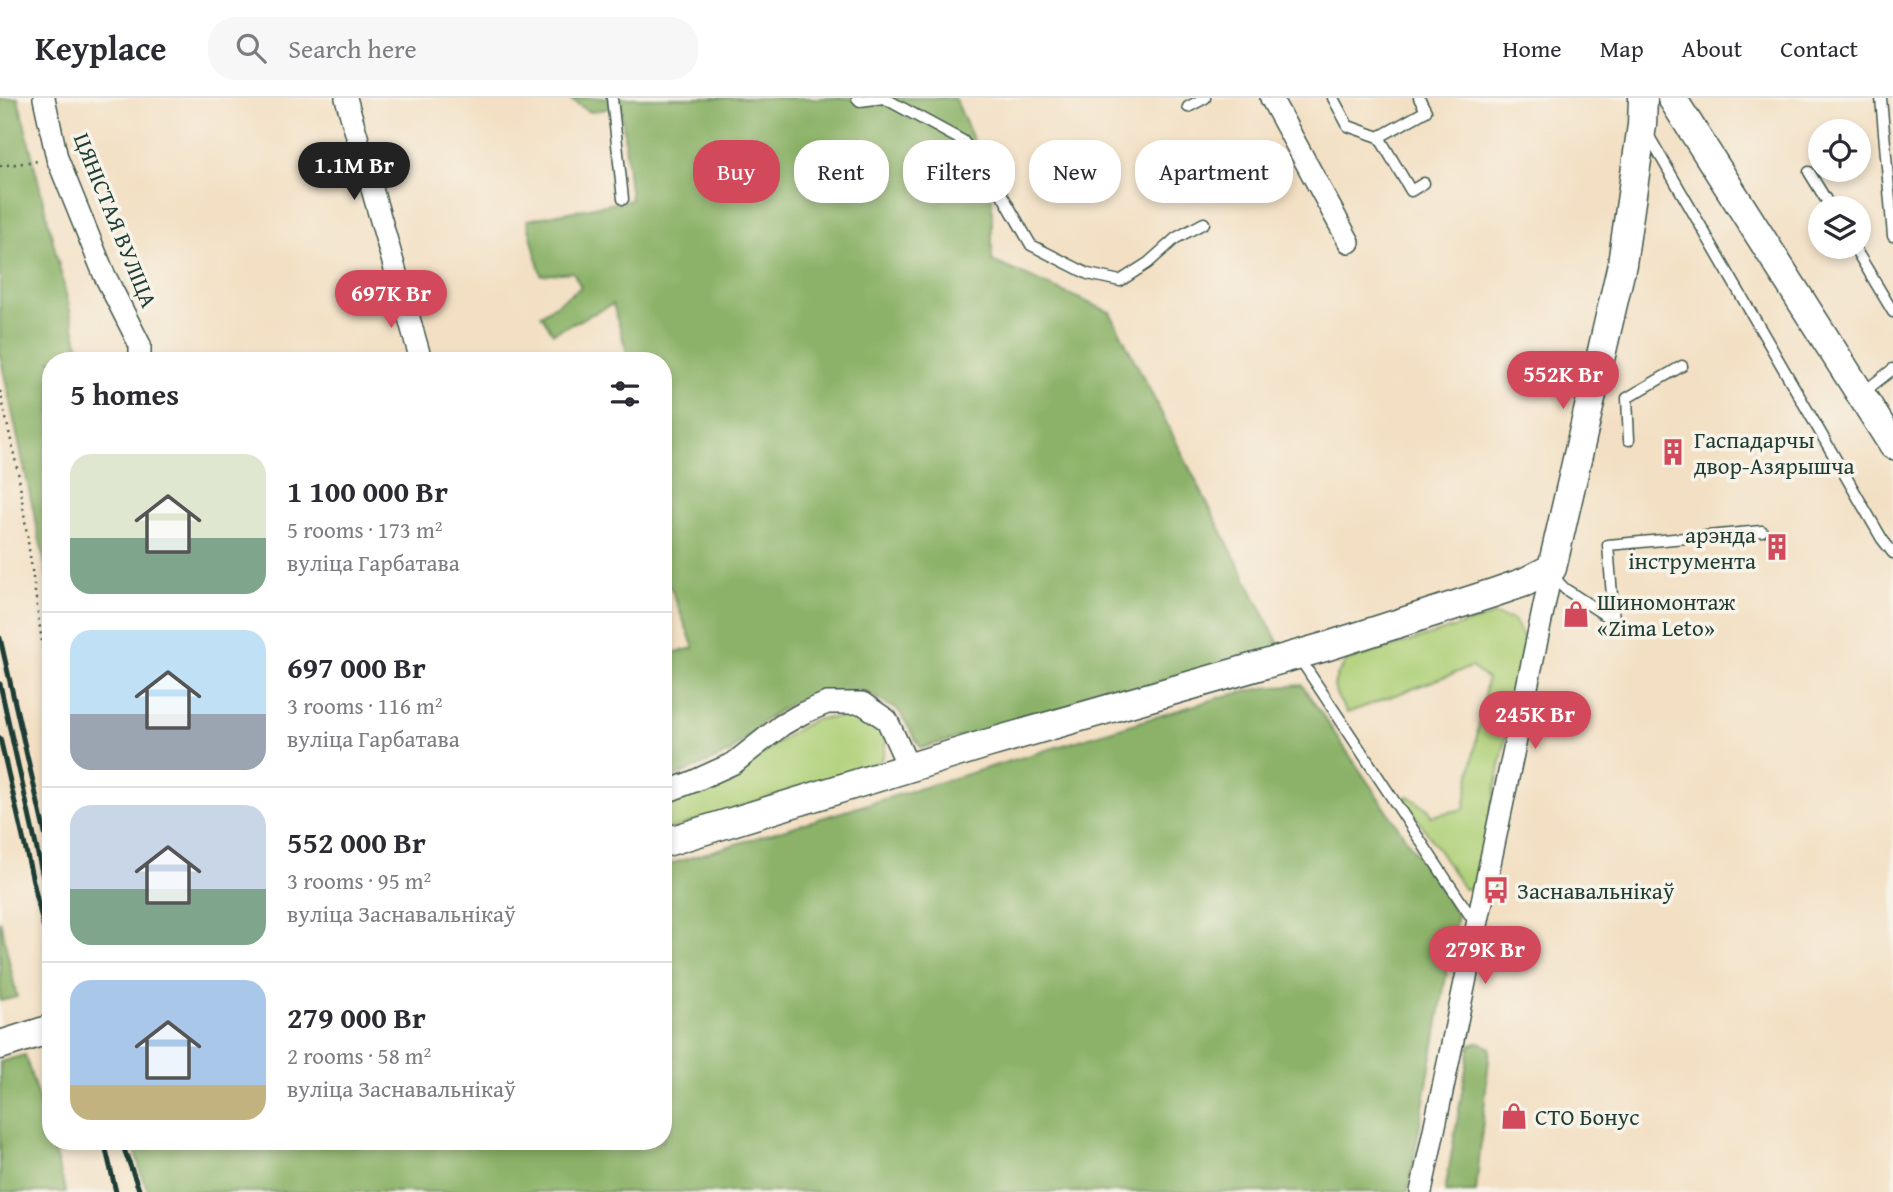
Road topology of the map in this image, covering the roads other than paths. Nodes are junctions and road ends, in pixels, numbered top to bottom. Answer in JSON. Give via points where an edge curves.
{"nodes":[{"id":1,"x":44,"y":98,"type":"edge"},
{"id":2,"x":612,"y":98,"type":"edge"},
{"id":3,"x":857,"y":98,"type":"edge"},
{"id":4,"x":885,"y":98,"type":"edge"},
{"id":5,"x":1205,"y":98,"type":"edge"},
{"id":6,"x":1271,"y":98,"type":"edge"},
{"id":7,"x":1333,"y":98,"type":"edge"},
{"id":8,"x":1419,"y":98,"type":"edge"},
{"id":9,"x":1672,"y":98,"type":"edge"},
{"id":10,"x":1881,"y":98,"type":"edge"},
{"id":11,"x":351,"y":100,"type":"edge"},
{"id":12,"x":1188,"y":107,"type":"dead end"},
{"id":13,"x":1639,"y":110,"type":"edge"},
{"id":14,"x":1887,"y":110,"type":"edge"},
{"id":15,"x":1380,"y":137,"type":"junction"},
{"id":16,"x":1424,"y":183,"type":"dead end"},
{"id":17,"x":623,"y":199,"type":"dead end"},
{"id":18,"x":1892,"y":220,"type":"edge"},
{"id":19,"x":1204,"y":223,"type":"dead end"},
{"id":20,"x":1893,"y":236,"type":"edge"},
{"id":21,"x":1349,"y":242,"type":"dead end"},
{"id":22,"x":1861,"y":259,"type":"edge"},
{"id":23,"x":1893,"y":313,"type":"edge"},
{"id":24,"x":139,"y":352,"type":"edge"},
{"id":25,"x":419,"y":352,"type":"edge"},
{"id":26,"x":1682,"y":366,"type":"dead end"},
{"id":27,"x":1893,"y":369,"type":"edge"},
{"id":28,"x":1861,"y":394,"type":"junction"},
{"id":29,"x":1629,"y":440,"type":"dead end"},
{"id":30,"x":1893,"y":445,"type":"edge"},
{"id":31,"x":1762,"y":531,"type":"dead end"},
{"id":32,"x":1893,"y":553,"type":"edge"},
{"id":33,"x":1552,"y":568,"type":"junction"},
{"id":34,"x":1297,"y":654,"type":"junction"},
{"id":35,"x":909,"y":768,"type":"junction"},
{"id":36,"x":672,"y":790,"type":"edge"},
{"id":37,"x":672,"y":840,"type":"edge"},
{"id":38,"x":1477,"y":926,"type":"junction"},
{"id":39,"x":42,"y":1033,"type":"edge"},
{"id":40,"x":5,"y":1044,"type":"edge"},
{"id":41,"x":1421,"y":1192,"type":"edge"}],
"edges":[{"from":1,"to":24,"type":"street","name":"ЦЯНІСТАЯ ВУЛІЦА","via":[[57,158]]},
{"from":2,"to":17,"type":"lane"},
{"from":3,"to":4,"type":"lane"},
{"from":4,"to":19,"type":"lane","via":[[963,141],[998,187],[1031,245],[1088,274],[1120,281],[1148,264],[1176,238]]},
{"from":5,"to":12,"type":"lane"},
{"from":6,"to":21,"type":"street"},
{"from":7,"to":15,"type":"lane","via":[[1348,126]]},
{"from":8,"to":15,"type":"lane","via":[[1426,111]]},
{"from":9,"to":28,"type":"main road"},
{"from":10,"to":14,"type":"lane"},
{"from":11,"to":25,"type":"street"},
{"from":13,"to":32,"type":"lane"},
{"from":13,"to":33,"type":"main road","via":[[1622,264]]},
{"from":14,"to":18,"type":"lane"},
{"from":15,"to":16,"type":"lane","via":[[1411,191]]},
{"from":18,"to":20,"type":"lane"},
{"from":22,"to":23,"type":"lane"},
{"from":26,"to":29,"type":"lane","via":[[1627,398]]},
{"from":27,"to":28,"type":"lane"},
{"from":28,"to":30,"type":"main road"},
{"from":31,"to":33,"type":"lane","via":[[1608,545],[1614,621],[1565,589]]},
{"from":33,"to":34,"type":"main road","via":[[1493,593]]},
{"from":33,"to":38,"type":"street"},
{"from":34,"to":35,"type":"main road"},
{"from":34,"to":38,"type":"lane"},
{"from":35,"to":36,"type":"street","via":[[887,720],[862,703],[827,704],[782,725],[734,763]]},
{"from":35,"to":37,"type":"main road"},
{"from":38,"to":41,"type":"street"},
{"from":39,"to":40,"type":"main road"}]}
